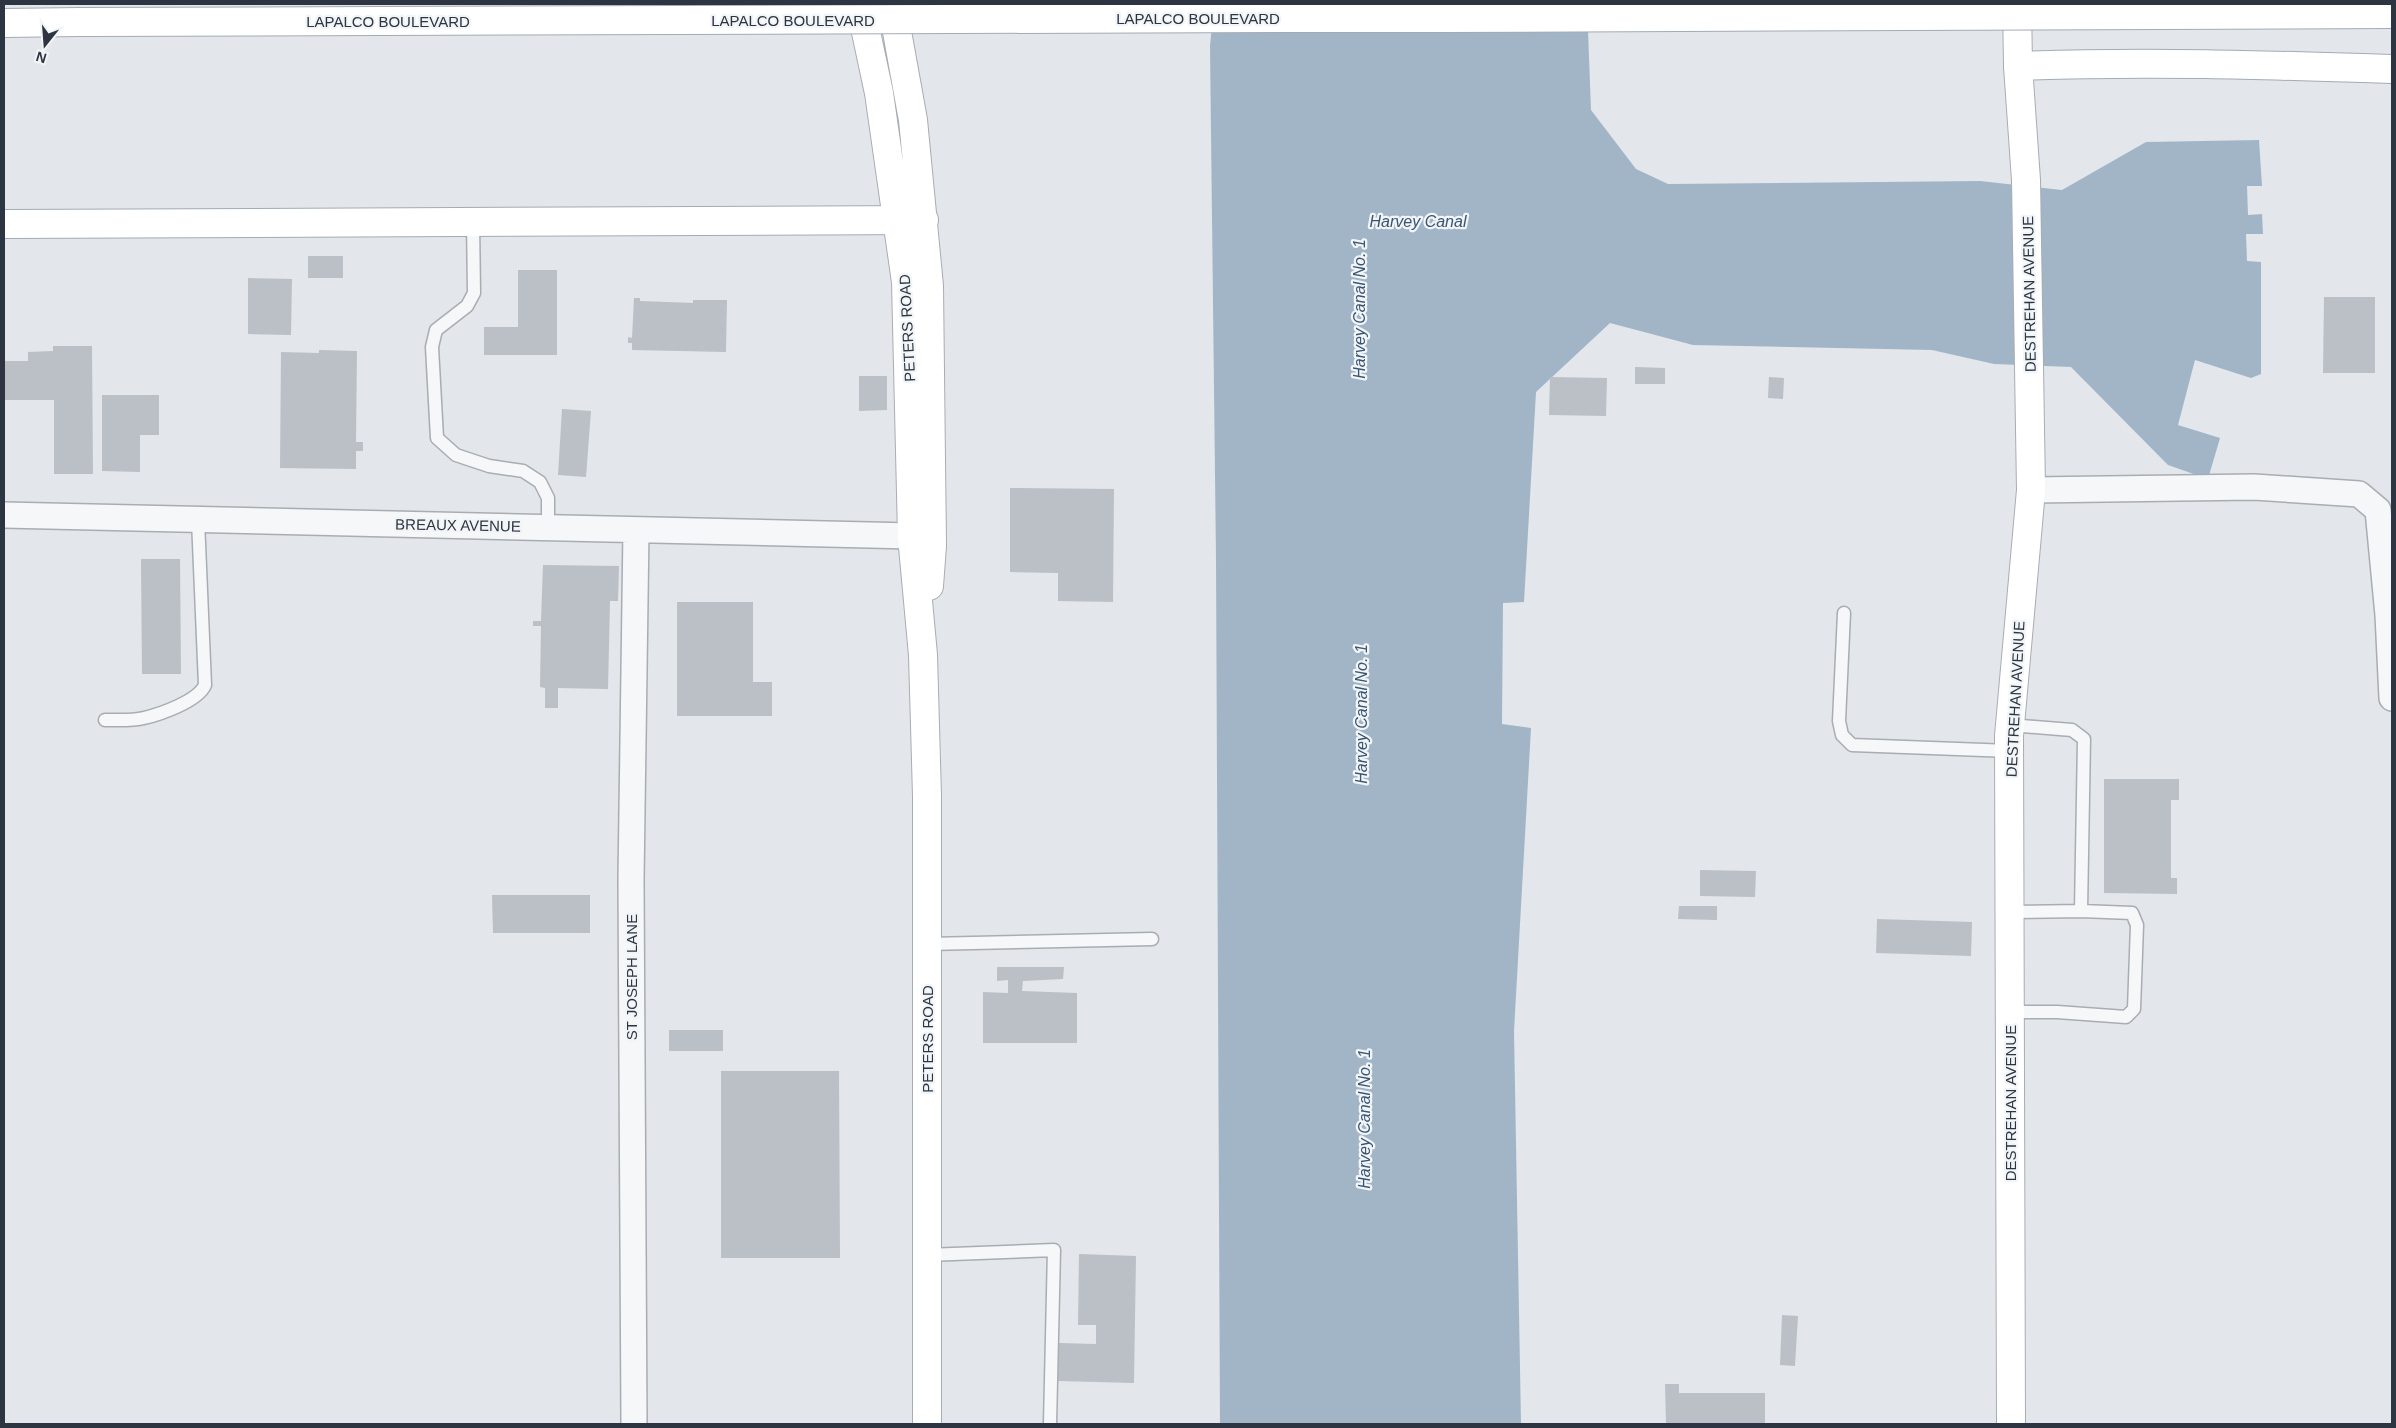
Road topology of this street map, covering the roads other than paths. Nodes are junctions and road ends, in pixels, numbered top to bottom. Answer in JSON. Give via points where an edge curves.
{"nodes":[{"id":1,"x":860,"y":4,"type":"edge"},
{"id":2,"x":892,"y":4,"type":"edge"},
{"id":3,"x":2018,"y":4,"type":"edge"},
{"id":4,"x":2392,"y":14,"type":"edge"},
{"id":5,"x":4,"y":23,"type":"edge"},
{"id":6,"x":2018,"y":66,"type":"junction"},
{"id":7,"x":2392,"y":70,"type":"edge"},
{"id":8,"x":897,"y":220,"type":"junction"},
{"id":9,"x":924,"y":220,"type":"junction"},
{"id":10,"x":473,"y":222,"type":"junction"},
{"id":11,"x":4,"y":224,"type":"edge"},
{"id":12,"x":2031,"y":490,"type":"junction"},
{"id":13,"x":4,"y":515,"type":"edge"},
{"id":14,"x":198,"y":520,"type":"junction"},
{"id":15,"x":548,"y":527,"type":"junction"},
{"id":16,"x":636,"y":530,"type":"junction"},
{"id":17,"x":912,"y":536,"type":"junction"},
{"id":18,"x":1844,"y":613,"type":"dead end"},
{"id":19,"x":923,"y":655,"type":"junction"},
{"id":20,"x":2392,"y":698,"type":"edge"},
{"id":21,"x":105,"y":720,"type":"dead end"},
{"id":22,"x":2010,"y":738,"type":"junction"},
{"id":23,"x":2081,"y":911,"type":"junction"},
{"id":24,"x":2010,"y":912,"type":"junction"},
{"id":25,"x":1152,"y":939,"type":"dead end"},
{"id":26,"x":927,"y":944,"type":"junction"},
{"id":27,"x":2010,"y":1012,"type":"junction"},
{"id":28,"x":927,"y":1255,"type":"junction"},
{"id":29,"x":634,"y":1424,"type":"edge"},
{"id":30,"x":927,"y":1424,"type":"edge"},
{"id":31,"x":1050,"y":1424,"type":"edge"},
{"id":32,"x":2011,"y":1424,"type":"edge"}],
"edges":[{"from":1,"to":8,"type":"main road","name":"PETERS ROAD","via":[[879,93]]},
{"from":2,"to":9,"type":"main road","name":"PETERS ROAD","via":[[913,120]]},
{"from":3,"to":6,"type":"main road","name":"DESTREHAN AVENUE"},
{"from":4,"to":5,"type":"main road","name":"LAPALCO BOULEVARD","bridge":true},
{"from":6,"to":7,"type":"main road","via":[[2251,65]]},
{"from":6,"to":12,"type":"main road","name":"DESTREHAN AVENUE","via":[[2026,180]]},
{"from":8,"to":9,"type":"main road"},
{"from":8,"to":10,"type":"main road"},
{"from":8,"to":17,"type":"main road","name":"PETERS ROAD","via":[[906,282]]},
{"from":9,"to":19,"type":"main road","name":"PETERS ROAD","via":[[929,286],[932,546]]},
{"from":10,"to":11,"type":"main road"},
{"from":10,"to":15,"type":"lane","via":[[474,293],[467,306],[436,330],[432,347],[437,438],[456,455],[489,466],[523,471],[540,482],[548,498]]},
{"from":12,"to":20,"type":"street","via":[[2254,487],[2359,494],[2378,510]]},
{"from":12,"to":22,"type":"main road","name":"DESTREHAN AVENUE"},
{"from":13,"to":14,"type":"street","name":"BREAUX AVENUE"},
{"from":14,"to":15,"type":"street","name":"BREAUX AVENUE"},
{"from":14,"to":21,"type":"lane","via":[[203,690],[192,700],[144,718]]},
{"from":15,"to":16,"type":"street","name":"BREAUX AVENUE"},
{"from":16,"to":17,"type":"street","name":"BREAUX AVENUE"},
{"from":16,"to":29,"type":"street","name":"ST JOSEPH LANE","via":[[631,880]]},
{"from":17,"to":19,"type":"main road","name":"PETERS ROAD"},
{"from":18,"to":22,"type":"lane","via":[[1839,721],[1842,735],[1852,745]]},
{"from":19,"to":26,"type":"main road","name":"PETERS ROAD"},
{"from":22,"to":23,"type":"lane","via":[[2072,730],[2084,739]]},
{"from":22,"to":24,"type":"main road","name":"DESTREHAN AVENUE"},
{"from":23,"to":24,"type":"lane"},
{"from":23,"to":27,"type":"lane","via":[[2132,913],[2137,925],[2134,1009],[2126,1017]]},
{"from":24,"to":27,"type":"main road","name":"DESTREHAN AVENUE"},
{"from":25,"to":26,"type":"lane"},
{"from":26,"to":28,"type":"main road","name":"PETERS ROAD"},
{"from":27,"to":32,"type":"main road","name":"DESTREHAN AVENUE"},
{"from":28,"to":30,"type":"main road","name":"PETERS ROAD"},
{"from":28,"to":31,"type":"lane","via":[[1054,1250]]}]}
